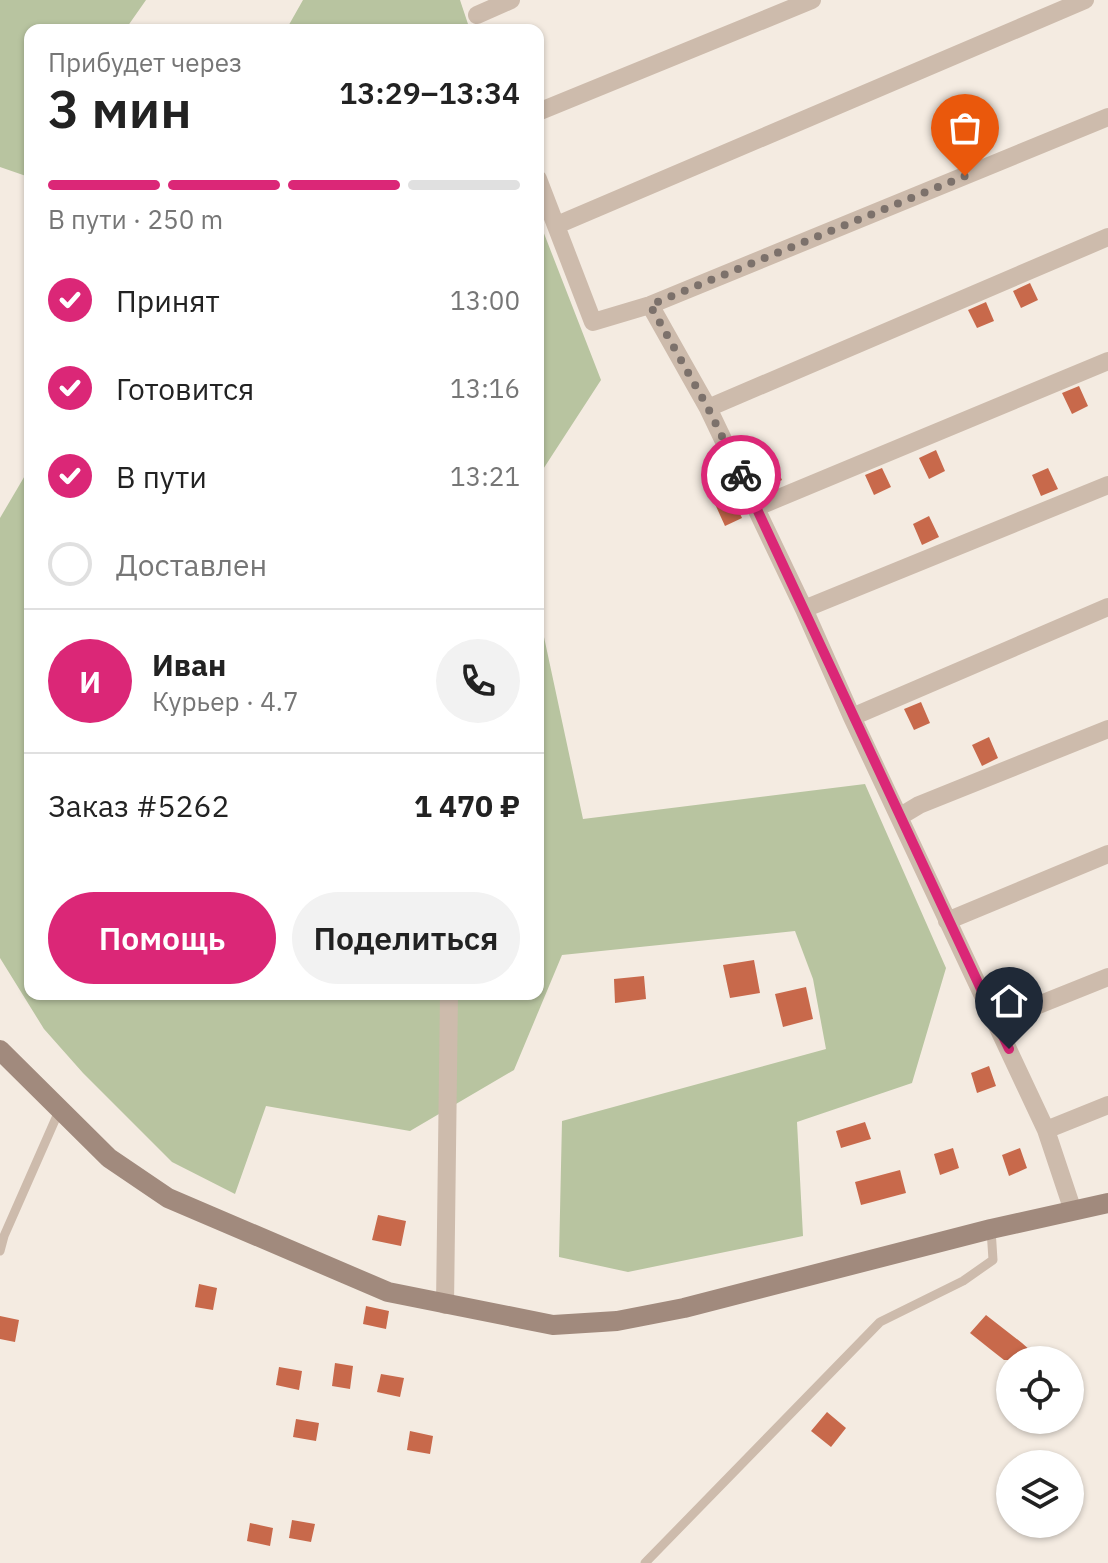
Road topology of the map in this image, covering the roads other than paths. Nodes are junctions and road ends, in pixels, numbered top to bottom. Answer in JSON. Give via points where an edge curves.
{"nodes":[{"id":1,"x":511,"y":0,"type":"edge"},
{"id":2,"x":812,"y":0,"type":"edge"},
{"id":3,"x":1085,"y":0,"type":"edge"},
{"id":4,"x":478,"y":15,"type":"edge"},
{"id":5,"x":544,"y":110,"type":"edge"},
{"id":6,"x":1108,"y":117,"type":"edge"},
{"id":7,"x":544,"y":194,"type":"edge"},
{"id":8,"x":557,"y":225,"type":"junction"},
{"id":9,"x":1108,"y":237,"type":"edge"},
{"id":10,"x":650,"y":305,"type":"junction"},
{"id":11,"x":1108,"y":361,"type":"edge"},
{"id":12,"x":708,"y":408,"type":"junction"},
{"id":13,"x":1108,"y":485,"type":"edge"},
{"id":14,"x":757,"y":507,"type":"junction"},
{"id":15,"x":1108,"y":607,"type":"edge"},
{"id":16,"x":804,"y":609,"type":"junction"},
{"id":17,"x":852,"y":717,"type":"junction"},
{"id":18,"x":1108,"y":729,"type":"edge"},
{"id":19,"x":899,"y":817,"type":"junction"},
{"id":20,"x":1108,"y":854,"type":"edge"},
{"id":21,"x":947,"y":921,"type":"junction"},
{"id":22,"x":1108,"y":977,"type":"edge"},
{"id":23,"x":449,"y":1000,"type":"edge"},
{"id":24,"x":996,"y":1022,"type":"junction"},
{"id":25,"x":0,"y":1050,"type":"edge"},
{"id":26,"x":1108,"y":1105,"type":"edge"},
{"id":27,"x":59,"y":1111,"type":"junction"},
{"id":28,"x":1046,"y":1130,"type":"junction"},
{"id":29,"x":1108,"y":1203,"type":"edge"},
{"id":30,"x":1073,"y":1211,"type":"junction"},
{"id":31,"x":991,"y":1229,"type":"junction"},
{"id":32,"x":0,"y":1251,"type":"edge"},
{"id":33,"x":445,"y":1305,"type":"junction"},
{"id":34,"x":645,"y":1563,"type":"edge"}],
"edges":[{"from":1,"to":4,"type":"street"},
{"from":2,"to":5,"type":"street"},
{"from":3,"to":8,"type":"street"},
{"from":6,"to":10,"type":"street"},
{"from":7,"to":8,"type":"street"},
{"from":8,"to":10,"type":"street","via":[[593,322]]},
{"from":9,"to":12,"type":"street"},
{"from":10,"to":12,"type":"street"},
{"from":11,"to":14,"type":"street"},
{"from":12,"to":14,"type":"street"},
{"from":13,"to":16,"type":"street"},
{"from":14,"to":16,"type":"street"},
{"from":15,"to":17,"type":"street"},
{"from":16,"to":17,"type":"street"},
{"from":17,"to":19,"type":"street"},
{"from":18,"to":19,"type":"street"},
{"from":19,"to":21,"type":"street"},
{"from":20,"to":21,"type":"street"},
{"from":21,"to":24,"type":"street"},
{"from":22,"to":24,"type":"street"},
{"from":23,"to":33,"type":"street"},
{"from":24,"to":28,"type":"street"},
{"from":25,"to":27,"type":"main road"},
{"from":26,"to":28,"type":"street"},
{"from":27,"to":32,"type":"lane"},
{"from":27,"to":33,"type":"main road","via":[[109,1158],[168,1198],[388,1292]]},
{"from":28,"to":30,"type":"street"},
{"from":29,"to":30,"type":"main road"},
{"from":30,"to":31,"type":"main road"},
{"from":31,"to":33,"type":"main road","via":[[617,1321],[553,1325]]},
{"from":31,"to":34,"type":"lane","via":[[993,1260],[880,1322]]}]}
